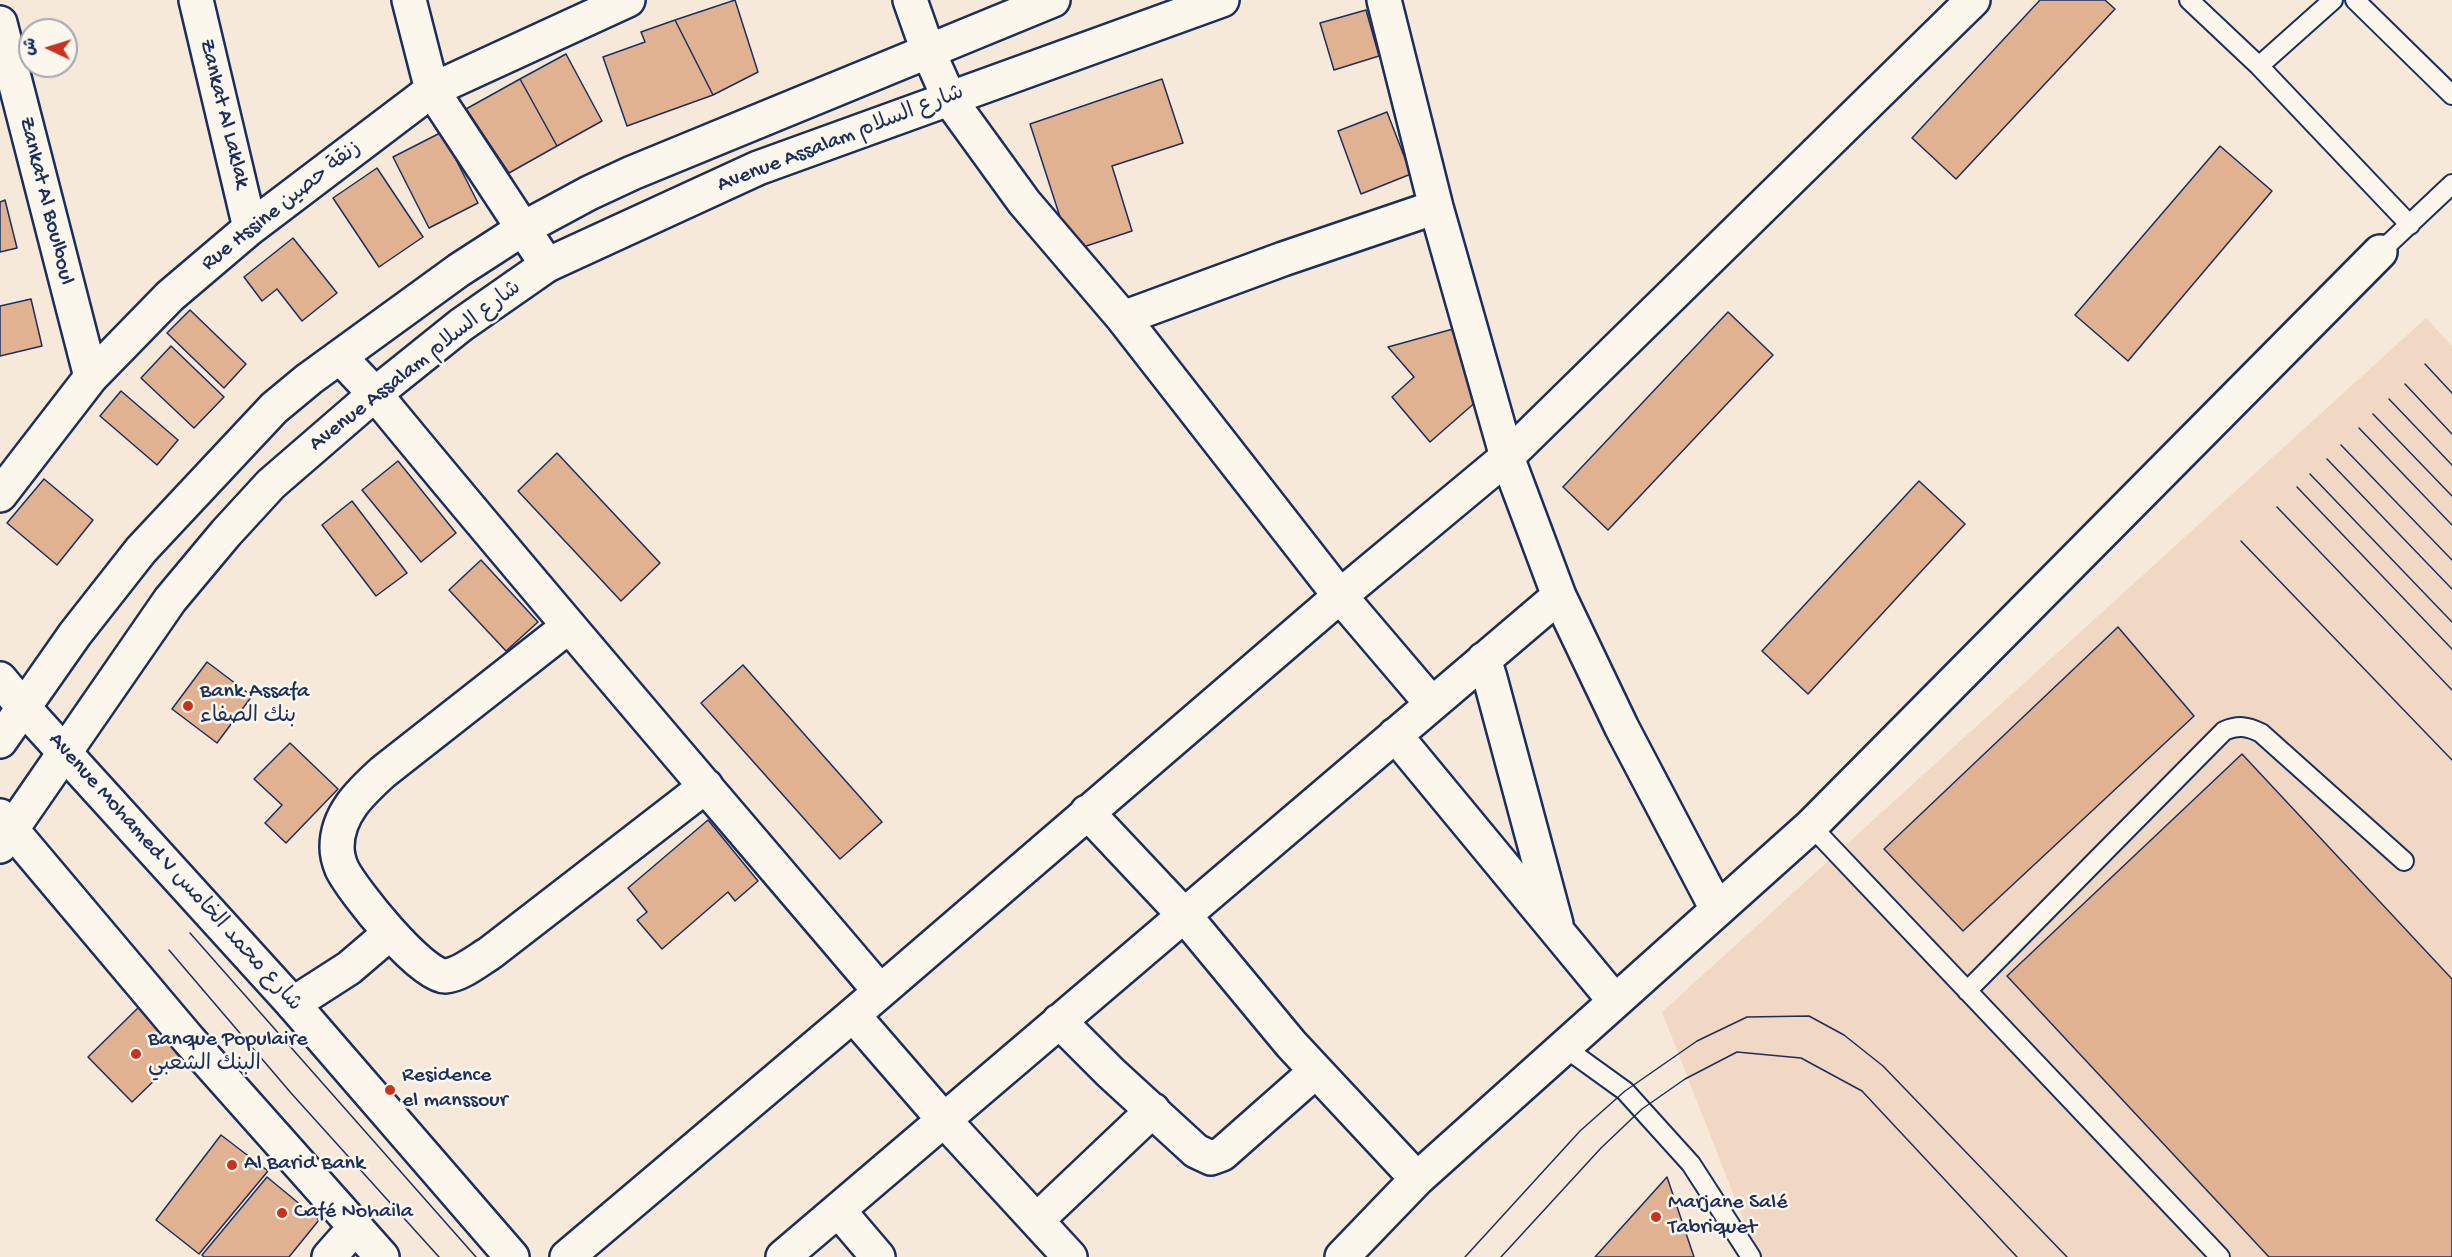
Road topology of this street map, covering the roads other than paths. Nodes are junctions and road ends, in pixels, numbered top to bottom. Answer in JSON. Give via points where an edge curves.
{"nodes":[{"id":1,"x":196,"y":0,"type":"edge"},
{"id":2,"x":409,"y":0,"type":"edge"},
{"id":3,"x":627,"y":0,"type":"edge"},
{"id":4,"x":910,"y":0,"type":"edge"},
{"id":5,"x":1053,"y":0,"type":"edge"},
{"id":6,"x":1222,"y":0,"type":"edge"},
{"id":7,"x":1384,"y":0,"type":"edge"},
{"id":8,"x":1973,"y":0,"type":"edge"},
{"id":9,"x":2189,"y":0,"type":"edge"},
{"id":10,"x":2334,"y":0,"type":"edge"},
{"id":11,"x":2355,"y":0,"type":"edge"},
{"id":12,"x":0,"y":23,"type":"edge"},
{"id":13,"x":928,"y":51,"type":"junction"},
{"id":14,"x":2259,"y":66,"type":"junction"},
{"id":15,"x":432,"y":90,"type":"junction"},
{"id":16,"x":2452,"y":95,"type":"edge"},
{"id":17,"x":950,"y":100,"type":"junction"},
{"id":18,"x":2452,"y":184,"type":"edge"},
{"id":19,"x":1436,"y":207,"type":"junction"},
{"id":20,"x":2410,"y":225,"type":"junction"},
{"id":21,"x":250,"y":228,"type":"junction"},
{"id":22,"x":524,"y":228,"type":"junction"},
{"id":23,"x":2380,"y":252,"type":"joint"},
{"id":24,"x":547,"y":265,"type":"junction"},
{"id":25,"x":1123,"y":318,"type":"junction"},
{"id":26,"x":340,"y":357,"type":"junction"},
{"id":27,"x":91,"y":377,"type":"junction"},
{"id":28,"x":375,"y":394,"type":"junction"},
{"id":29,"x":1507,"y":457,"type":"junction"},
{"id":30,"x":0,"y":495,"type":"edge"},
{"id":31,"x":1340,"y":596,"type":"junction"},
{"id":32,"x":1559,"y":596,"type":"junction"},
{"id":33,"x":569,"y":626,"type":"junction"},
{"id":34,"x":1484,"y":659,"type":"junction"},
{"id":35,"x":0,"y":679,"type":"edge"},
{"id":36,"x":1432,"y":704,"type":"junction"},
{"id":37,"x":24,"y":708,"type":"junction"},
{"id":38,"x":1395,"y":735,"type":"junction"},
{"id":39,"x":0,"y":741,"type":"edge"},
{"id":40,"x":64,"y":753,"type":"junction"},
{"id":41,"x":706,"y":786,"type":"junction"},
{"id":42,"x":1087,"y":812,"type":"junction"},
{"id":43,"x":1811,"y":826,"type":"junction"},
{"id":44,"x":4,"y":831,"type":"edge"},
{"id":45,"x":2404,"y":861,"type":"dead end"},
{"id":46,"x":1717,"y":909,"type":"junction"},
{"id":47,"x":1184,"y":915,"type":"junction"},
{"id":48,"x":390,"y":933,"type":"junction"},
{"id":49,"x":1559,"y":934,"type":"junction"},
{"id":50,"x":879,"y":990,"type":"junction"},
{"id":51,"x":1967,"y":991,"type":"junction"},
{"id":52,"x":1614,"y":1000,"type":"junction"},
{"id":53,"x":293,"y":1004,"type":"junction"},
{"id":54,"x":853,"y":1015,"type":"junction"},
{"id":55,"x":1059,"y":1021,"type":"junction"},
{"id":56,"x":1564,"y":1047,"type":"junction"},
{"id":57,"x":1316,"y":1071,"type":"junction"},
{"id":58,"x":1153,"y":1110,"type":"junction"},
{"id":59,"x":944,"y":1119,"type":"junction"},
{"id":60,"x":1417,"y":1179,"type":"junction"},
{"id":61,"x":838,"y":1210,"type":"junction"},
{"id":62,"x":1036,"y":1220,"type":"junction"},
{"id":63,"x":357,"y":1230,"type":"junction"},
{"id":64,"x":329,"y":1257,"type":"edge"},
{"id":65,"x":382,"y":1257,"type":"edge"},
{"id":66,"x":512,"y":1257,"type":"edge"},
{"id":67,"x":567,"y":1257,"type":"edge"},
{"id":68,"x":783,"y":1257,"type":"edge"},
{"id":69,"x":878,"y":1257,"type":"edge"},
{"id":70,"x":1070,"y":1257,"type":"edge"},
{"id":71,"x":1342,"y":1257,"type":"edge"},
{"id":72,"x":1751,"y":1257,"type":"edge"},
{"id":73,"x":2220,"y":1257,"type":"edge"}],
"edges":[{"from":1,"to":21,"type":"street","name":"Zankat Al Laklak"},
{"from":2,"to":15,"type":"street"},
{"from":3,"to":15,"type":"street","name":"Rue Hssine زنقة حصين"},
{"from":4,"to":13,"type":"street"},
{"from":5,"to":13,"type":"street","name":"Avenue Assalam شارع السلام"},
{"from":6,"to":17,"type":"street","name":"Avenue Assalam شارع السلام"},
{"from":7,"to":19,"type":"street"},
{"from":8,"to":29,"type":"street"},
{"from":9,"to":14,"type":"lane"},
{"from":10,"to":14,"type":"lane"},
{"from":11,"to":16,"type":"lane"},
{"from":12,"to":27,"type":"street","name":"Zankat Al Boulboul"},
{"from":13,"to":17,"type":"street"},
{"from":13,"to":22,"type":"street","name":"Avenue Assalam شارع السلام","via":[[632,173]]},
{"from":14,"to":20,"type":"lane"},
{"from":15,"to":21,"type":"street","name":"Rue Hssine زنقة حصين"},
{"from":15,"to":22,"type":"street"},
{"from":17,"to":24,"type":"street","name":"Avenue Assalam شارع السلام","via":[[758,168]]},
{"from":17,"to":25,"type":"street","via":[[1024,202]]},
{"from":18,"to":20,"type":"lane"},
{"from":19,"to":25,"type":"street"},
{"from":19,"to":29,"type":"street"},
{"from":20,"to":23,"type":"lane"},
{"from":21,"to":27,"type":"street","name":"Rue Hssine زنقة حصين","via":[[170,296]]},
{"from":22,"to":24,"type":"street"},
{"from":22,"to":26,"type":"street","name":"Avenue Assalam شارع السلام","via":[[417,298]]},
{"from":23,"to":43,"type":"street"},
{"from":24,"to":28,"type":"street","name":"Avenue Assalam شارع السلام","via":[[461,325]]},
{"from":25,"to":31,"type":"street"},
{"from":26,"to":28,"type":"street"},
{"from":26,"to":37,"type":"street","name":"Avenue Assalam شارع السلام","via":[[274,408],[149,541],[75,634]]},
{"from":27,"to":30,"type":"street","name":"Rue Hssine زنقة حصين"},
{"from":28,"to":33,"type":"street"},
{"from":28,"to":40,"type":"street","name":"Avenue Assalam شارع السلام","via":[[271,484],[226,533],[170,600]]},
{"from":29,"to":31,"type":"street"},
{"from":29,"to":32,"type":"street"},
{"from":31,"to":36,"type":"street"},
{"from":31,"to":42,"type":"street"},
{"from":32,"to":34,"type":"street"},
{"from":32,"to":46,"type":"street","via":[[1622,728]]},
{"from":33,"to":41,"type":"street"},
{"from":33,"to":48,"type":"street","via":[[383,772],[349,808],[342,821],[338,858],[343,871]]},
{"from":34,"to":36,"type":"street"},
{"from":34,"to":49,"type":"street"},
{"from":35,"to":37,"type":"street","name":"Avenue Mohamed V شارع محمد الخامس"},
{"from":36,"to":38,"type":"street"},
{"from":37,"to":39,"type":"street","name":"Avenue Assalam شارع السلام"},
{"from":37,"to":40,"type":"street","name":"Avenue Mohamed V شارع محمد الخامس"},
{"from":38,"to":47,"type":"street"},
{"from":38,"to":49,"type":"street"},
{"from":40,"to":44,"type":"street","name":"Avenue Assalam شارع السلام"},
{"from":40,"to":53,"type":"street","name":"Avenue Mohamed V شارع محمد الخامس"},
{"from":41,"to":48,"type":"street","via":[[490,953],[453,974],[434,973]]},
{"from":41,"to":50,"type":"street"},
{"from":42,"to":47,"type":"street"},
{"from":42,"to":50,"type":"street"},
{"from":43,"to":46,"type":"street"},
{"from":43,"to":51,"type":"lane"},
{"from":44,"to":63,"type":"street"},
{"from":45,"to":51,"type":"lane","via":[[2261,733],[2237,726],[2224,731]]},
{"from":46,"to":52,"type":"street"},
{"from":47,"to":55,"type":"street"},
{"from":47,"to":57,"type":"street"},
{"from":48,"to":53,"type":"street","via":[[349,968]]},
{"from":49,"to":52,"type":"street"},
{"from":50,"to":54,"type":"street"},
{"from":51,"to":73,"type":"lane"},
{"from":52,"to":56,"type":"street"},
{"from":53,"to":66,"type":"street","name":"Avenue Mohamed V شارع محمد الخامس"},
{"from":54,"to":59,"type":"street"},
{"from":54,"to":67,"type":"street"},
{"from":55,"to":58,"type":"street"},
{"from":55,"to":59,"type":"street"},
{"from":56,"to":60,"type":"street"},
{"from":56,"to":72,"type":"lane","via":[[1625,1091],[1684,1156]]},
{"from":57,"to":58,"type":"street","via":[[1222,1154],[1211,1158],[1196,1151]]},
{"from":57,"to":60,"type":"street"},
{"from":58,"to":62,"type":"street"},
{"from":59,"to":61,"type":"street"},
{"from":59,"to":62,"type":"street"},
{"from":60,"to":71,"type":"street"},
{"from":61,"to":68,"type":"street"},
{"from":61,"to":69,"type":"street"},
{"from":62,"to":70,"type":"street"},
{"from":63,"to":64,"type":"street"},
{"from":63,"to":65,"type":"street"}]}
